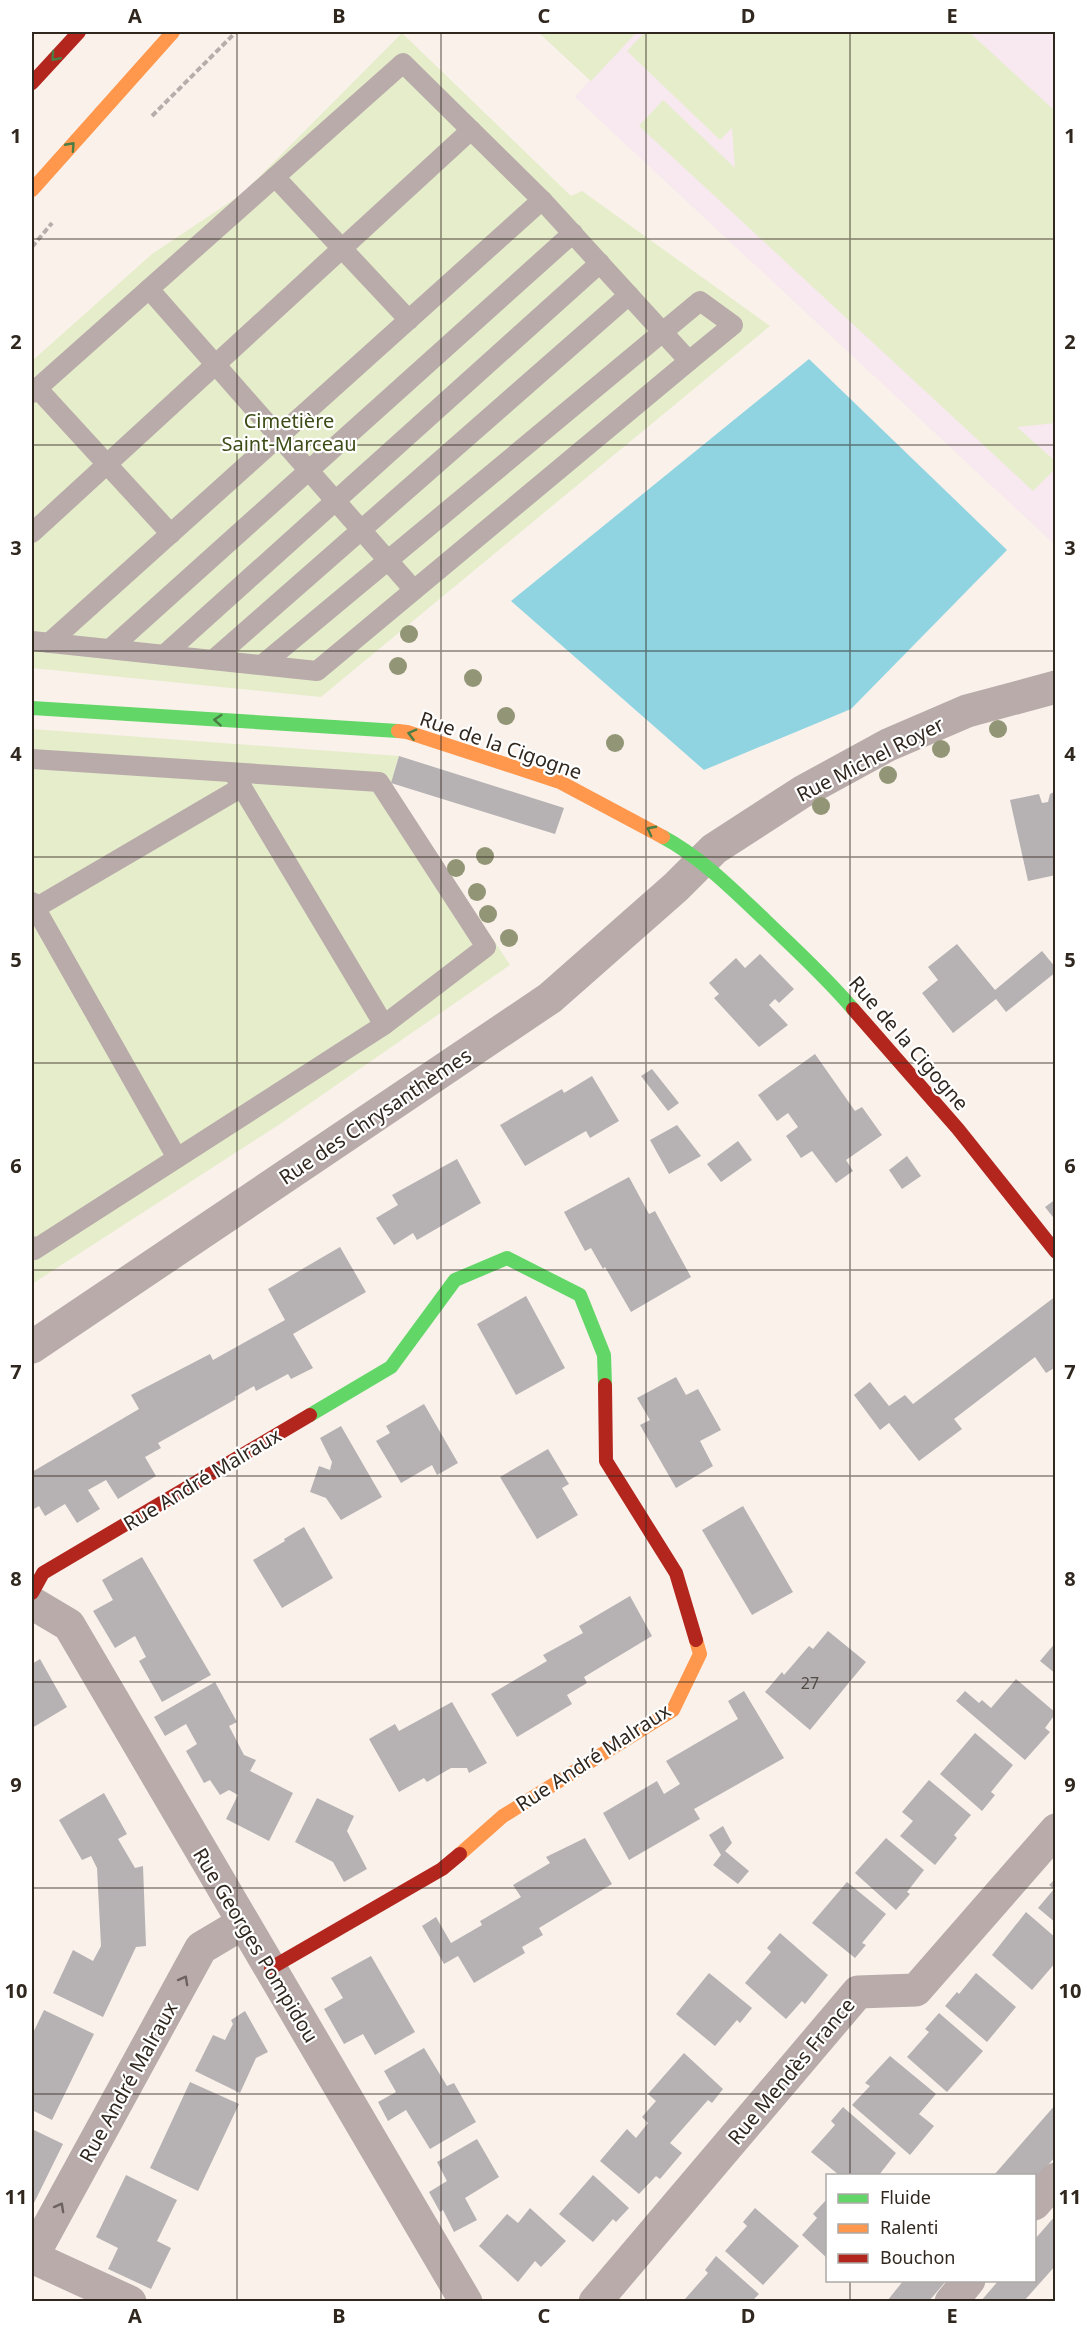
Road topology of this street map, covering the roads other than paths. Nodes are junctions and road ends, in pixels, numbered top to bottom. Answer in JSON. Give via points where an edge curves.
{"nodes":[{"id":1,"x":79,"y":32,"type":"edge"},
{"id":2,"x":173,"y":32,"type":"edge"},
{"id":3,"x":32,"y":83,"type":"edge"},
{"id":4,"x":471,"y":130,"type":"junction"},
{"id":5,"x":275,"y":177,"type":"junction"},
{"id":6,"x":32,"y":190,"type":"edge"},
{"id":7,"x":542,"y":200,"type":"junction"},
{"id":8,"x":573,"y":233,"type":"junction"},
{"id":9,"x":342,"y":248,"type":"junction"},
{"id":10,"x":600,"y":263,"type":"junction"},
{"id":11,"x":149,"y":289,"type":"junction"},
{"id":12,"x":629,"y":296,"type":"junction"},
{"id":13,"x":409,"y":320,"type":"junction"},
{"id":14,"x":662,"y":332,"type":"junction"},
{"id":15,"x":689,"y":361,"type":"junction"},
{"id":16,"x":215,"y":364,"type":"junction"},
{"id":17,"x":34,"y":390,"type":"edge"},
{"id":18,"x":279,"y":436,"type":"junction"},
{"id":19,"x":106,"y":464,"type":"junction"},
{"id":20,"x":309,"y":470,"type":"junction"},
{"id":21,"x":335,"y":501,"type":"junction"},
{"id":22,"x":361,"y":530,"type":"junction"},
{"id":23,"x":32,"y":532,"type":"edge"},
{"id":24,"x":171,"y":534,"type":"junction"},
{"id":25,"x":388,"y":560,"type":"junction"},
{"id":26,"x":414,"y":590,"type":"junction"},
{"id":27,"x":40,"y":642,"type":"edge"},
{"id":28,"x":110,"y":649,"type":"junction"},
{"id":29,"x":164,"y":655,"type":"junction"},
{"id":30,"x":213,"y":660,"type":"junction"},
{"id":31,"x":262,"y":665,"type":"junction"},
{"id":32,"x":1056,"y":687,"type":"edge"},
{"id":33,"x":32,"y":708,"type":"edge"},
{"id":34,"x":32,"y":759,"type":"edge"},
{"id":35,"x":238,"y":780,"type":"junction"},
{"id":36,"x":700,"y":862,"type":"junction"},
{"id":37,"x":33,"y":906,"type":"edge"},
{"id":38,"x":384,"y":1025,"type":"junction"},
{"id":39,"x":177,"y":1158,"type":"junction"},
{"id":40,"x":32,"y":1246,"type":"edge"},
{"id":41,"x":1056,"y":1252,"type":"edge"},
{"id":42,"x":32,"y":1347,"type":"edge"},
{"id":43,"x":32,"y":1593,"type":"edge"},
{"id":44,"x":32,"y":1604,"type":"edge"},
{"id":45,"x":1056,"y":1830,"type":"edge"},
{"id":46,"x":243,"y":1923,"type":"junction"},
{"id":47,"x":271,"y":1968,"type":"junction"},
{"id":48,"x":1056,"y":2179,"type":"edge"},
{"id":49,"x":1036,"y":2203,"type":"edge"},
{"id":50,"x":32,"y":2258,"type":"edge"},
{"id":51,"x":967,"y":2282,"type":"edge"},
{"id":52,"x":130,"y":2301,"type":"edge"},
{"id":53,"x":466,"y":2301,"type":"edge"},
{"id":54,"x":595,"y":2301,"type":"edge"},
{"id":55,"x":951,"y":2301,"type":"edge"}],
"edges":[{"from":1,"to":3,"type":"street","one_way":true},
{"from":6,"to":2,"type":"street","one_way":true},
{"from":4,"to":5,"type":"lane","via":[[403,63]]},
{"from":4,"to":7,"type":"lane"},
{"from":4,"to":9,"type":"lane"},
{"from":5,"to":9,"type":"lane"},
{"from":5,"to":11,"type":"lane"},
{"from":7,"to":8,"type":"lane"},
{"from":7,"to":13,"type":"lane"},
{"from":8,"to":10,"type":"lane"},
{"from":8,"to":20,"type":"lane"},
{"from":9,"to":13,"type":"lane"},
{"from":9,"to":16,"type":"lane"},
{"from":10,"to":12,"type":"lane"},
{"from":10,"to":21,"type":"lane"},
{"from":11,"to":16,"type":"lane"},
{"from":11,"to":17,"type":"lane"},
{"from":12,"to":14,"type":"lane"},
{"from":12,"to":22,"type":"lane"},
{"from":13,"to":18,"type":"lane"},
{"from":14,"to":15,"type":"lane"},
{"from":14,"to":15,"type":"lane","via":[[700,301],[733,325]]},
{"from":14,"to":25,"type":"lane"},
{"from":15,"to":26,"type":"lane"},
{"from":16,"to":18,"type":"lane"},
{"from":16,"to":19,"type":"lane"},
{"from":17,"to":19,"type":"lane"},
{"from":18,"to":20,"type":"lane"},
{"from":18,"to":24,"type":"lane"},
{"from":19,"to":23,"type":"lane"},
{"from":19,"to":24,"type":"lane"},
{"from":20,"to":21,"type":"lane"},
{"from":20,"to":28,"type":"lane"},
{"from":21,"to":22,"type":"lane"},
{"from":21,"to":29,"type":"lane"},
{"from":22,"to":25,"type":"lane"},
{"from":22,"to":30,"type":"lane"},
{"from":24,"to":27,"type":"lane"},
{"from":25,"to":26,"type":"lane"},
{"from":25,"to":31,"type":"lane"},
{"from":26,"to":31,"type":"lane","via":[[317,671]]},
{"from":27,"to":28,"type":"lane"},
{"from":28,"to":29,"type":"lane"},
{"from":29,"to":30,"type":"lane"},
{"from":30,"to":31,"type":"lane"},
{"from":32,"to":36,"type":"street","name":"Rue Michel Royer","via":[[967,711],[888,745],[802,792],[725,841]]},
{"from":36,"to":33,"type":"street","name":"Rue de la Cigogne","one_way":true,"via":[[662,836],[560,782],[407,732]]},
{"from":34,"to":35,"type":"lane"},
{"from":35,"to":37,"type":"lane"},
{"from":35,"to":38,"type":"lane"},
{"from":35,"to":38,"type":"lane","via":[[379,782],[486,947]]},
{"from":36,"to":41,"type":"street","name":"Rue de la Cigogne","via":[[831,983],[958,1129]]},
{"from":36,"to":42,"type":"street","name":"Rue des Chrysanthèmes","via":[[550,998]]},
{"from":37,"to":39,"type":"lane"},
{"from":38,"to":39,"type":"lane"},
{"from":39,"to":40,"type":"lane","via":[[34,1251]]},
{"from":43,"to":47,"type":"street","name":"Rue André Malraux","via":[[43,1573],[392,1367],[455,1280],[507,1258],[580,1295],[604,1355],[606,1461],[676,1573],[700,1654],[674,1710],[503,1816],[442,1869]]},
{"from":44,"to":46,"type":"street","name":"Rue Georges Pompidou","via":[[69,1625]]},
{"from":45,"to":54,"type":"street","name":"Rue Mendès France","via":[[916,1990],[858,1992]]},
{"from":46,"to":47,"type":"street","name":"Rue Georges Pompidou"},
{"from":50,"to":46,"type":"street","name":"Rue André Malraux","one_way":true,"via":[[201,1948]]},
{"from":47,"to":53,"type":"street","name":"Rue Georges Pompidou"},
{"from":48,"to":49,"type":"street"},
{"from":50,"to":52,"type":"street"},
{"from":51,"to":55,"type":"street"}]}
